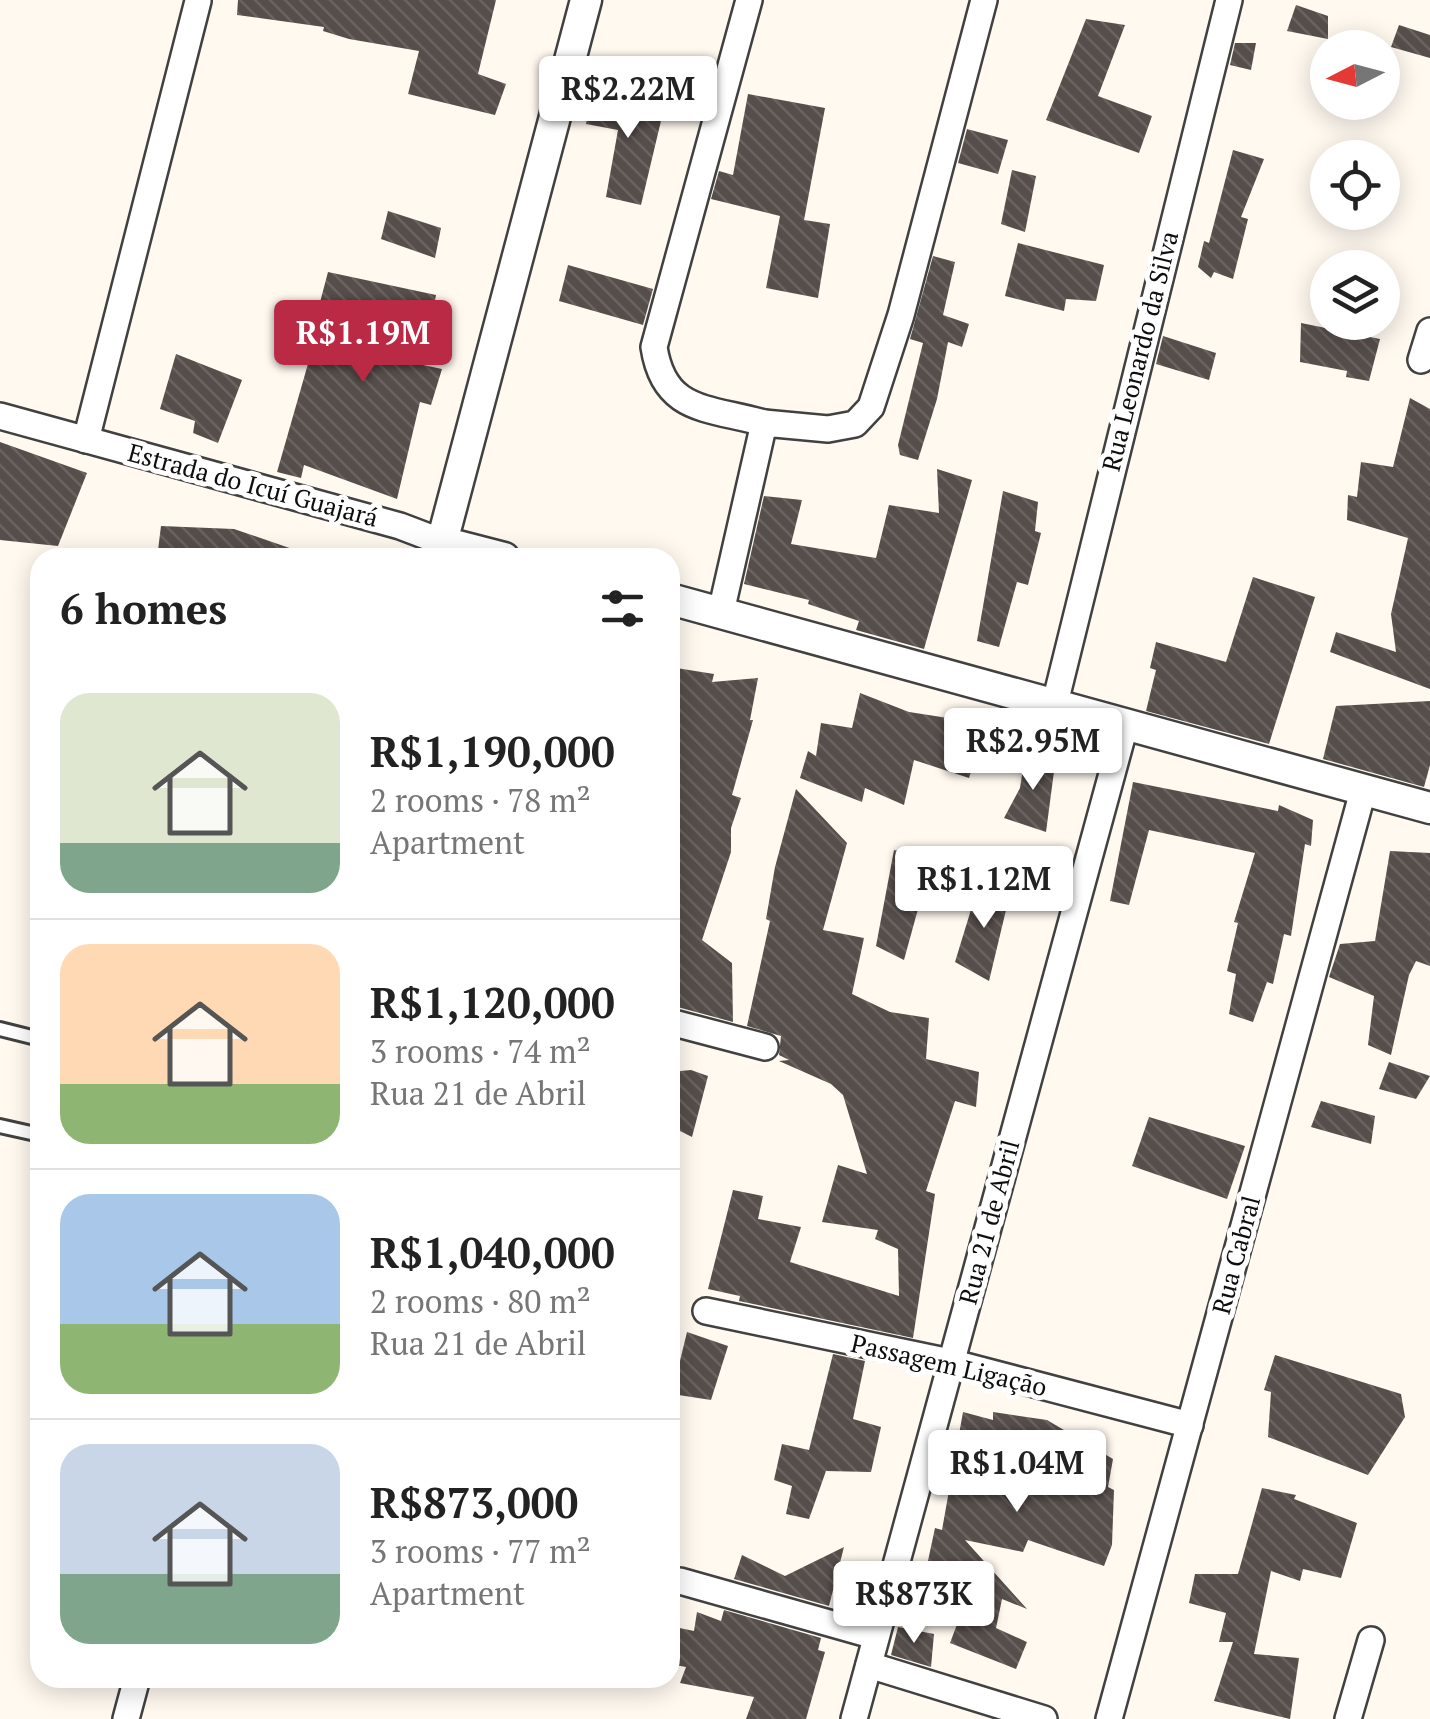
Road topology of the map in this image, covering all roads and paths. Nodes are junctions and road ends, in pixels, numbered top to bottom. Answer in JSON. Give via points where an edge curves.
{"nodes":[{"id":1,"x":586,"y":0,"type":"edge"},
{"id":2,"x":749,"y":0,"type":"edge"},
{"id":3,"x":984,"y":0,"type":"edge"},
{"id":4,"x":1229,"y":0,"type":"edge"},
{"id":5,"x":198,"y":2,"type":"edge"},
{"id":6,"x":1430,"y":330,"type":"edge"},
{"id":7,"x":1421,"y":360,"type":"dead end"},
{"id":8,"x":0,"y":416,"type":"edge"},
{"id":9,"x":764,"y":423,"type":"junction"},
{"id":10,"x":86,"y":440,"type":"junction"},
{"id":11,"x":437,"y":548,"type":"edge"},
{"id":12,"x":441,"y":548,"type":"edge"},
{"id":13,"x":680,"y":602,"type":"edge"},
{"id":14,"x":721,"y":612,"type":"junction"},
{"id":15,"x":1055,"y":703,"type":"junction"},
{"id":16,"x":1125,"y":726,"type":"junction"},
{"id":17,"x":1363,"y":791,"type":"junction"},
{"id":18,"x":1430,"y":808,"type":"edge"},
{"id":19,"x":680,"y":1025,"type":"edge"},
{"id":20,"x":0,"y":1029,"type":"edge"},
{"id":21,"x":30,"y":1036,"type":"edge"},
{"id":22,"x":765,"y":1047,"type":"dead end"},
{"id":23,"x":0,"y":1126,"type":"edge"},
{"id":24,"x":30,"y":1133,"type":"edge"},
{"id":25,"x":706,"y":1311,"type":"dead end"},
{"id":26,"x":950,"y":1362,"type":"junction"},
{"id":27,"x":1190,"y":1425,"type":"junction"},
{"id":28,"x":680,"y":1581,"type":"dead end"},
{"id":29,"x":875,"y":1636,"type":"junction"},
{"id":30,"x":1371,"y":1640,"type":"dead end"},
{"id":31,"x":869,"y":1665,"type":"junction"},
{"id":32,"x":134,"y":1688,"type":"edge"},
{"id":33,"x":126,"y":1719,"type":"edge"},
{"id":34,"x":854,"y":1719,"type":"edge"},
{"id":35,"x":1044,"y":1719,"type":"edge"},
{"id":36,"x":1110,"y":1719,"type":"edge"},
{"id":37,"x":1348,"y":1719,"type":"edge"}],
"edges":[{"from":1,"to":12,"type":"street"},
{"from":2,"to":9,"type":"street","via":[[654,347],[658,377],[676,398]]},
{"from":3,"to":9,"type":"street","via":[[871,407],[855,424],[828,429]]},
{"from":4,"to":15,"type":"street","name":"Rua Leonardo da Silva"},
{"from":5,"to":10,"type":"street"},
{"from":6,"to":7,"type":"street"},
{"from":8,"to":10,"type":"street","name":"Estrada do Icuí Guajará"},
{"from":9,"to":14,"type":"street"},
{"from":10,"to":11,"type":"street","name":"Estrada do Icuí Guajará","via":[[400,526]]},
{"from":13,"to":14,"type":"street"},
{"from":14,"to":15,"type":"street"},
{"from":15,"to":16,"type":"street"},
{"from":16,"to":17,"type":"street"},
{"from":16,"to":26,"type":"street","name":"Rua 21 de Abril"},
{"from":17,"to":18,"type":"street"},
{"from":17,"to":27,"type":"street","name":"Rua Cabral"},
{"from":19,"to":22,"type":"street"},
{"from":20,"to":21,"type":"lane"},
{"from":23,"to":24,"type":"lane"},
{"from":25,"to":26,"type":"street","name":"Passagem Ligação"},
{"from":26,"to":27,"type":"street","name":"Passagem Ligação"},
{"from":26,"to":29,"type":"street","name":"Rua 21 de Abril"},
{"from":27,"to":36,"type":"street","name":"Rua Cabral"},
{"from":28,"to":29,"type":"street"},
{"from":29,"to":31,"type":"street","name":"Rua 21 de Abril"},
{"from":30,"to":37,"type":"street"},
{"from":31,"to":34,"type":"street","name":"Rua 21 de Abril"},
{"from":31,"to":35,"type":"street"},
{"from":32,"to":33,"type":"street"}]}
